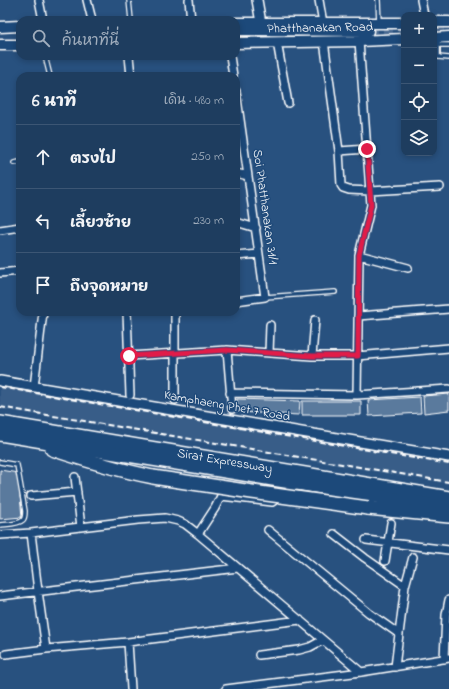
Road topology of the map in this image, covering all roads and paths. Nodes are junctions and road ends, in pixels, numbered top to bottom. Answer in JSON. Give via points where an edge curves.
{"nodes":[{"id":1,"x":39,"y":0,"type":"edge"},
{"id":2,"x":87,"y":0,"type":"edge"},
{"id":3,"x":129,"y":0,"type":"edge"},
{"id":4,"x":189,"y":0,"type":"edge"},
{"id":5,"x":257,"y":0,"type":"edge"},
{"id":6,"x":319,"y":0,"type":"edge"},
{"id":7,"x":378,"y":0,"type":"edge"},
{"id":8,"x":421,"y":0,"type":"edge"},
{"id":9,"x":423,"y":12,"type":"edge"},
{"id":10,"x":42,"y":16,"type":"edge"},
{"id":11,"x":91,"y":16,"type":"edge"},
{"id":12,"x":131,"y":16,"type":"edge"},
{"id":13,"x":191,"y":16,"type":"edge"},
{"id":14,"x":437,"y":22,"type":"edge"},
{"id":15,"x":449,"y":22,"type":"edge"},
{"id":16,"x":240,"y":23,"type":"edge"},
{"id":17,"x":261,"y":23,"type":"junction"},
{"id":18,"x":323,"y":23,"type":"junction"},
{"id":19,"x":401,"y":24,"type":"edge"},
{"id":20,"x":1,"y":27,"type":"edge"},
{"id":21,"x":16,"y":28,"type":"edge"},
{"id":22,"x":240,"y":30,"type":"edge"},
{"id":23,"x":368,"y":32,"type":"junction"},
{"id":24,"x":240,"y":35,"type":"edge"},
{"id":25,"x":449,"y":37,"type":"edge"},
{"id":26,"x":401,"y":38,"type":"edge"},
{"id":27,"x":437,"y":40,"type":"edge"},
{"id":28,"x":324,"y":41,"type":"junction"},
{"id":29,"x":277,"y":42,"type":"junction"},
{"id":30,"x":240,"y":43,"type":"edge"},
{"id":31,"x":16,"y":44,"type":"edge"},
{"id":32,"x":0,"y":45,"type":"edge"},
{"id":33,"x":449,"y":45,"type":"edge"},
{"id":34,"x":449,"y":58,"type":"edge"},
{"id":35,"x":46,"y":60,"type":"edge"},
{"id":36,"x":129,"y":60,"type":"edge"},
{"id":37,"x":231,"y":60,"type":"edge"},
{"id":38,"x":49,"y":72,"type":"edge"},
{"id":39,"x":130,"y":72,"type":"edge"},
{"id":40,"x":232,"y":72,"type":"edge"},
{"id":41,"x":288,"y":103,"type":"dead end"},
{"id":42,"x":240,"y":121,"type":"edge"},
{"id":43,"x":367,"y":149,"type":"junction"},
{"id":44,"x":339,"y":151,"type":"junction"},
{"id":45,"x":240,"y":174,"type":"edge"},
{"id":46,"x":248,"y":176,"type":"junction"},
{"id":47,"x":440,"y":187,"type":"dead end"},
{"id":48,"x":370,"y":191,"type":"junction"},
{"id":49,"x":240,"y":223,"type":"edge"},
{"id":50,"x":16,"y":228,"type":"edge"},
{"id":51,"x":256,"y":228,"type":"junction"},
{"id":52,"x":0,"y":230,"type":"edge"},
{"id":53,"x":259,"y":254,"type":"junction"},
{"id":54,"x":359,"y":255,"type":"junction"},
{"id":55,"x":240,"y":256,"type":"edge"},
{"id":56,"x":408,"y":268,"type":"dead end"},
{"id":57,"x":16,"y":271,"type":"edge"},
{"id":58,"x":0,"y":273,"type":"edge"},
{"id":59,"x":335,"y":292,"type":"dead end"},
{"id":60,"x":265,"y":297,"type":"junction"},
{"id":61,"x":240,"y":300,"type":"edge"},
{"id":62,"x":449,"y":309,"type":"edge"},
{"id":63,"x":42,"y":316,"type":"edge"},
{"id":64,"x":127,"y":316,"type":"edge"},
{"id":65,"x":175,"y":316,"type":"edge"},
{"id":66,"x":358,"y":316,"type":"junction"},
{"id":67,"x":315,"y":320,"type":"dead end"},
{"id":68,"x":270,"y":325,"type":"dead end"},
{"id":69,"x":449,"y":348,"type":"edge"},
{"id":70,"x":227,"y":350,"type":"junction"},
{"id":71,"x":175,"y":353,"type":"junction"},
{"id":72,"x":270,"y":353,"type":"junction"},
{"id":73,"x":129,"y":356,"type":"junction"},
{"id":74,"x":312,"y":356,"type":"junction"},
{"id":75,"x":358,"y":356,"type":"junction"},
{"id":76,"x":0,"y":381,"type":"edge"},
{"id":77,"x":34,"y":387,"type":"junction"},
{"id":78,"x":449,"y":389,"type":"edge"},
{"id":79,"x":230,"y":393,"type":"junction"},
{"id":80,"x":130,"y":394,"type":"dead end"},
{"id":81,"x":357,"y":395,"type":"junction"},
{"id":82,"x":175,"y":400,"type":"dead end"},
{"id":83,"x":232,"y":409,"type":"dead end"},
{"id":84,"x":0,"y":423,"type":"edge"},
{"id":85,"x":0,"y":434,"type":"edge"},
{"id":86,"x":42,"y":446,"type":"dead end"},
{"id":87,"x":449,"y":457,"type":"edge"},
{"id":88,"x":0,"y":462,"type":"edge"},
{"id":89,"x":75,"y":477,"type":"dead end"},
{"id":90,"x":293,"y":488,"type":"dead end"},
{"id":91,"x":77,"y":492,"type":"junction"},
{"id":92,"x":31,"y":496,"type":"dead end"},
{"id":93,"x":449,"y":498,"type":"edge"},
{"id":94,"x":449,"y":508,"type":"edge"},
{"id":95,"x":449,"y":516,"type":"edge"},
{"id":96,"x":391,"y":524,"type":"dead end"},
{"id":97,"x":0,"y":525,"type":"edge"},
{"id":98,"x":81,"y":527,"type":"junction"},
{"id":99,"x":268,"y":530,"type":"dead end"},
{"id":100,"x":31,"y":533,"type":"junction"},
{"id":101,"x":198,"y":534,"type":"junction"},
{"id":102,"x":334,"y":534,"type":"dead end"},
{"id":103,"x":0,"y":535,"type":"edge"},
{"id":104,"x":366,"y":540,"type":"dead end"},
{"id":105,"x":388,"y":542,"type":"junction"},
{"id":106,"x":449,"y":550,"type":"edge"},
{"id":107,"x":413,"y":557,"type":"dead end"},
{"id":108,"x":385,"y":561,"type":"dead end"},
{"id":109,"x":238,"y":568,"type":"junction"},
{"id":110,"x":405,"y":586,"type":"junction"},
{"id":111,"x":38,"y":591,"type":"junction"},
{"id":112,"x":0,"y":596,"type":"edge"},
{"id":113,"x":449,"y":600,"type":"edge"},
{"id":114,"x":300,"y":620,"type":"junction"},
{"id":115,"x":398,"y":634,"type":"junction"},
{"id":116,"x":323,"y":640,"type":"junction"},
{"id":117,"x":128,"y":642,"type":"junction"},
{"id":118,"x":46,"y":649,"type":"junction"},
{"id":119,"x":6,"y":654,"type":"dead end"},
{"id":120,"x":259,"y":655,"type":"dead end"},
{"id":121,"x":447,"y":658,"type":"edge"},
{"id":122,"x":395,"y":667,"type":"junction"},
{"id":123,"x":361,"y":672,"type":"junction"},
{"id":124,"x":131,"y":689,"type":"edge"},
{"id":125,"x":226,"y":689,"type":"edge"},
{"id":126,"x":230,"y":689,"type":"edge"}],
"edges":[{"from":1,"to":10,"type":"street"},
{"from":2,"to":11,"type":"street"},
{"from":3,"to":12,"type":"lane"},
{"from":4,"to":13,"type":"street"},
{"from":5,"to":17,"type":"street"},
{"from":6,"to":18,"type":"street"},
{"from":7,"to":23,"type":"lane"},
{"from":8,"to":9,"type":"street"},
{"from":14,"to":15,"type":"main road"},
{"from":16,"to":17,"type":"main road","name":"Phatthanakan Road"},
{"from":17,"to":18,"type":"main road","name":"Phatthanakan Road"},
{"from":18,"to":23,"type":"main road","name":"Phatthanakan Road"},
{"from":19,"to":23,"type":"main road","name":"Phatthanakan Road"},
{"from":20,"to":21,"type":"main road"},
{"from":22,"to":23,"type":"main road","name":"Phatthanakan Road"},
{"from":23,"to":24,"type":"main road","name":"Phatthanakan Road"},
{"from":23,"to":26,"type":"main road","name":"Phatthanakan Road"},
{"from":23,"to":28,"type":"main road","name":"Phatthanakan Road"},
{"from":23,"to":43,"type":"street"},
{"from":25,"to":27,"type":"main road"},
{"from":27,"to":33,"type":"lane"},
{"from":27,"to":34,"type":"lane","via":[[438,57]]},
{"from":28,"to":29,"type":"main road","name":"Phatthanakan Road"},
{"from":28,"to":44,"type":"street"},
{"from":29,"to":30,"type":"main road","name":"Phatthanakan Road"},
{"from":29,"to":41,"type":"street"},
{"from":31,"to":32,"type":"main road"},
{"from":35,"to":38,"type":"lane"},
{"from":36,"to":39,"type":"street"},
{"from":37,"to":40,"type":"street"},
{"from":42,"to":46,"type":"street","name":"Soi Phatthanakan 31/1"},
{"from":43,"to":44,"type":"street"},
{"from":43,"to":48,"type":"street"},
{"from":44,"to":48,"type":"street","via":[[343,188]]},
{"from":45,"to":46,"type":"street"},
{"from":46,"to":51,"type":"street","name":"Soi Phatthanakan 31/1"},
{"from":47,"to":48,"type":"street"},
{"from":48,"to":54,"type":"street","via":[[371,205]]},
{"from":49,"to":51,"type":"street"},
{"from":50,"to":52,"type":"street"},
{"from":51,"to":53,"type":"street","name":"Soi Phatthanakan 31/1"},
{"from":53,"to":55,"type":"street"},
{"from":53,"to":60,"type":"street","name":"Soi Phatthanakan 31/1"},
{"from":54,"to":56,"type":"street"},
{"from":54,"to":66,"type":"street"},
{"from":57,"to":58,"type":"street"},
{"from":59,"to":60,"type":"lane"},
{"from":60,"to":61,"type":"street"},
{"from":62,"to":66,"type":"street"},
{"from":63,"to":77,"type":"street"},
{"from":64,"to":73,"type":"street"},
{"from":65,"to":71,"type":"street"},
{"from":66,"to":75,"type":"street"},
{"from":67,"to":74,"type":"street"},
{"from":68,"to":72,"type":"street"},
{"from":69,"to":75,"type":"street"},
{"from":70,"to":71,"type":"street"},
{"from":70,"to":72,"type":"street"},
{"from":70,"to":79,"type":"street"},
{"from":71,"to":73,"type":"street"},
{"from":71,"to":82,"type":"street"},
{"from":72,"to":74,"type":"street"},
{"from":73,"to":80,"type":"street"},
{"from":74,"to":75,"type":"street"},
{"from":75,"to":81,"type":"street"},
{"from":76,"to":77,"type":"street","name":"Kamphaeng Phet 7 Road"},
{"from":77,"to":87,"type":"street","name":"Kamphaeng Phet 7 Road"},
{"from":78,"to":81,"type":"street"},
{"from":79,"to":81,"type":"street"},
{"from":79,"to":83,"type":"street"},
{"from":84,"to":93,"type":"highway","name":"Sirat Expressway"},
{"from":85,"to":94,"type":"highway","name":"Sirat Expressway"},
{"from":86,"to":95,"type":"highway","bridge":true,"via":[[107,467],[153,477],[368,508]]},
{"from":88,"to":97,"type":"lane","via":[[17,465],[25,517],[17,523]]},
{"from":89,"to":91,"type":"street"},
{"from":90,"to":101,"type":"street","via":[[272,502],[221,496]]},
{"from":91,"to":92,"type":"street"},
{"from":91,"to":98,"type":"street"},
{"from":96,"to":105,"type":"street"},
{"from":98,"to":100,"type":"street"},
{"from":98,"to":101,"type":"street","via":[[165,518],[185,524]]},
{"from":99,"to":115,"type":"street"},
{"from":100,"to":103,"type":"street"},
{"from":100,"to":111,"type":"street"},
{"from":101,"to":109,"type":"street"},
{"from":102,"to":110,"type":"street"},
{"from":104,"to":105,"type":"street"},
{"from":105,"to":106,"type":"street"},
{"from":105,"to":108,"type":"street"},
{"from":107,"to":110,"type":"street"},
{"from":109,"to":111,"type":"street"},
{"from":109,"to":114,"type":"street"},
{"from":110,"to":115,"type":"street"},
{"from":111,"to":112,"type":"street"},
{"from":111,"to":118,"type":"street"},
{"from":113,"to":121,"type":"street","via":[[446,615]]},
{"from":114,"to":116,"type":"street"},
{"from":114,"to":117,"type":"street"},
{"from":115,"to":122,"type":"street"},
{"from":116,"to":120,"type":"street","via":[[299,650]]},
{"from":116,"to":123,"type":"street"},
{"from":117,"to":118,"type":"street"},
{"from":117,"to":124,"type":"street"},
{"from":118,"to":119,"type":"street"},
{"from":121,"to":122,"type":"street"},
{"from":122,"to":123,"type":"street"},
{"from":123,"to":126,"type":"street"},
{"from":125,"to":126,"type":"street"}]}
